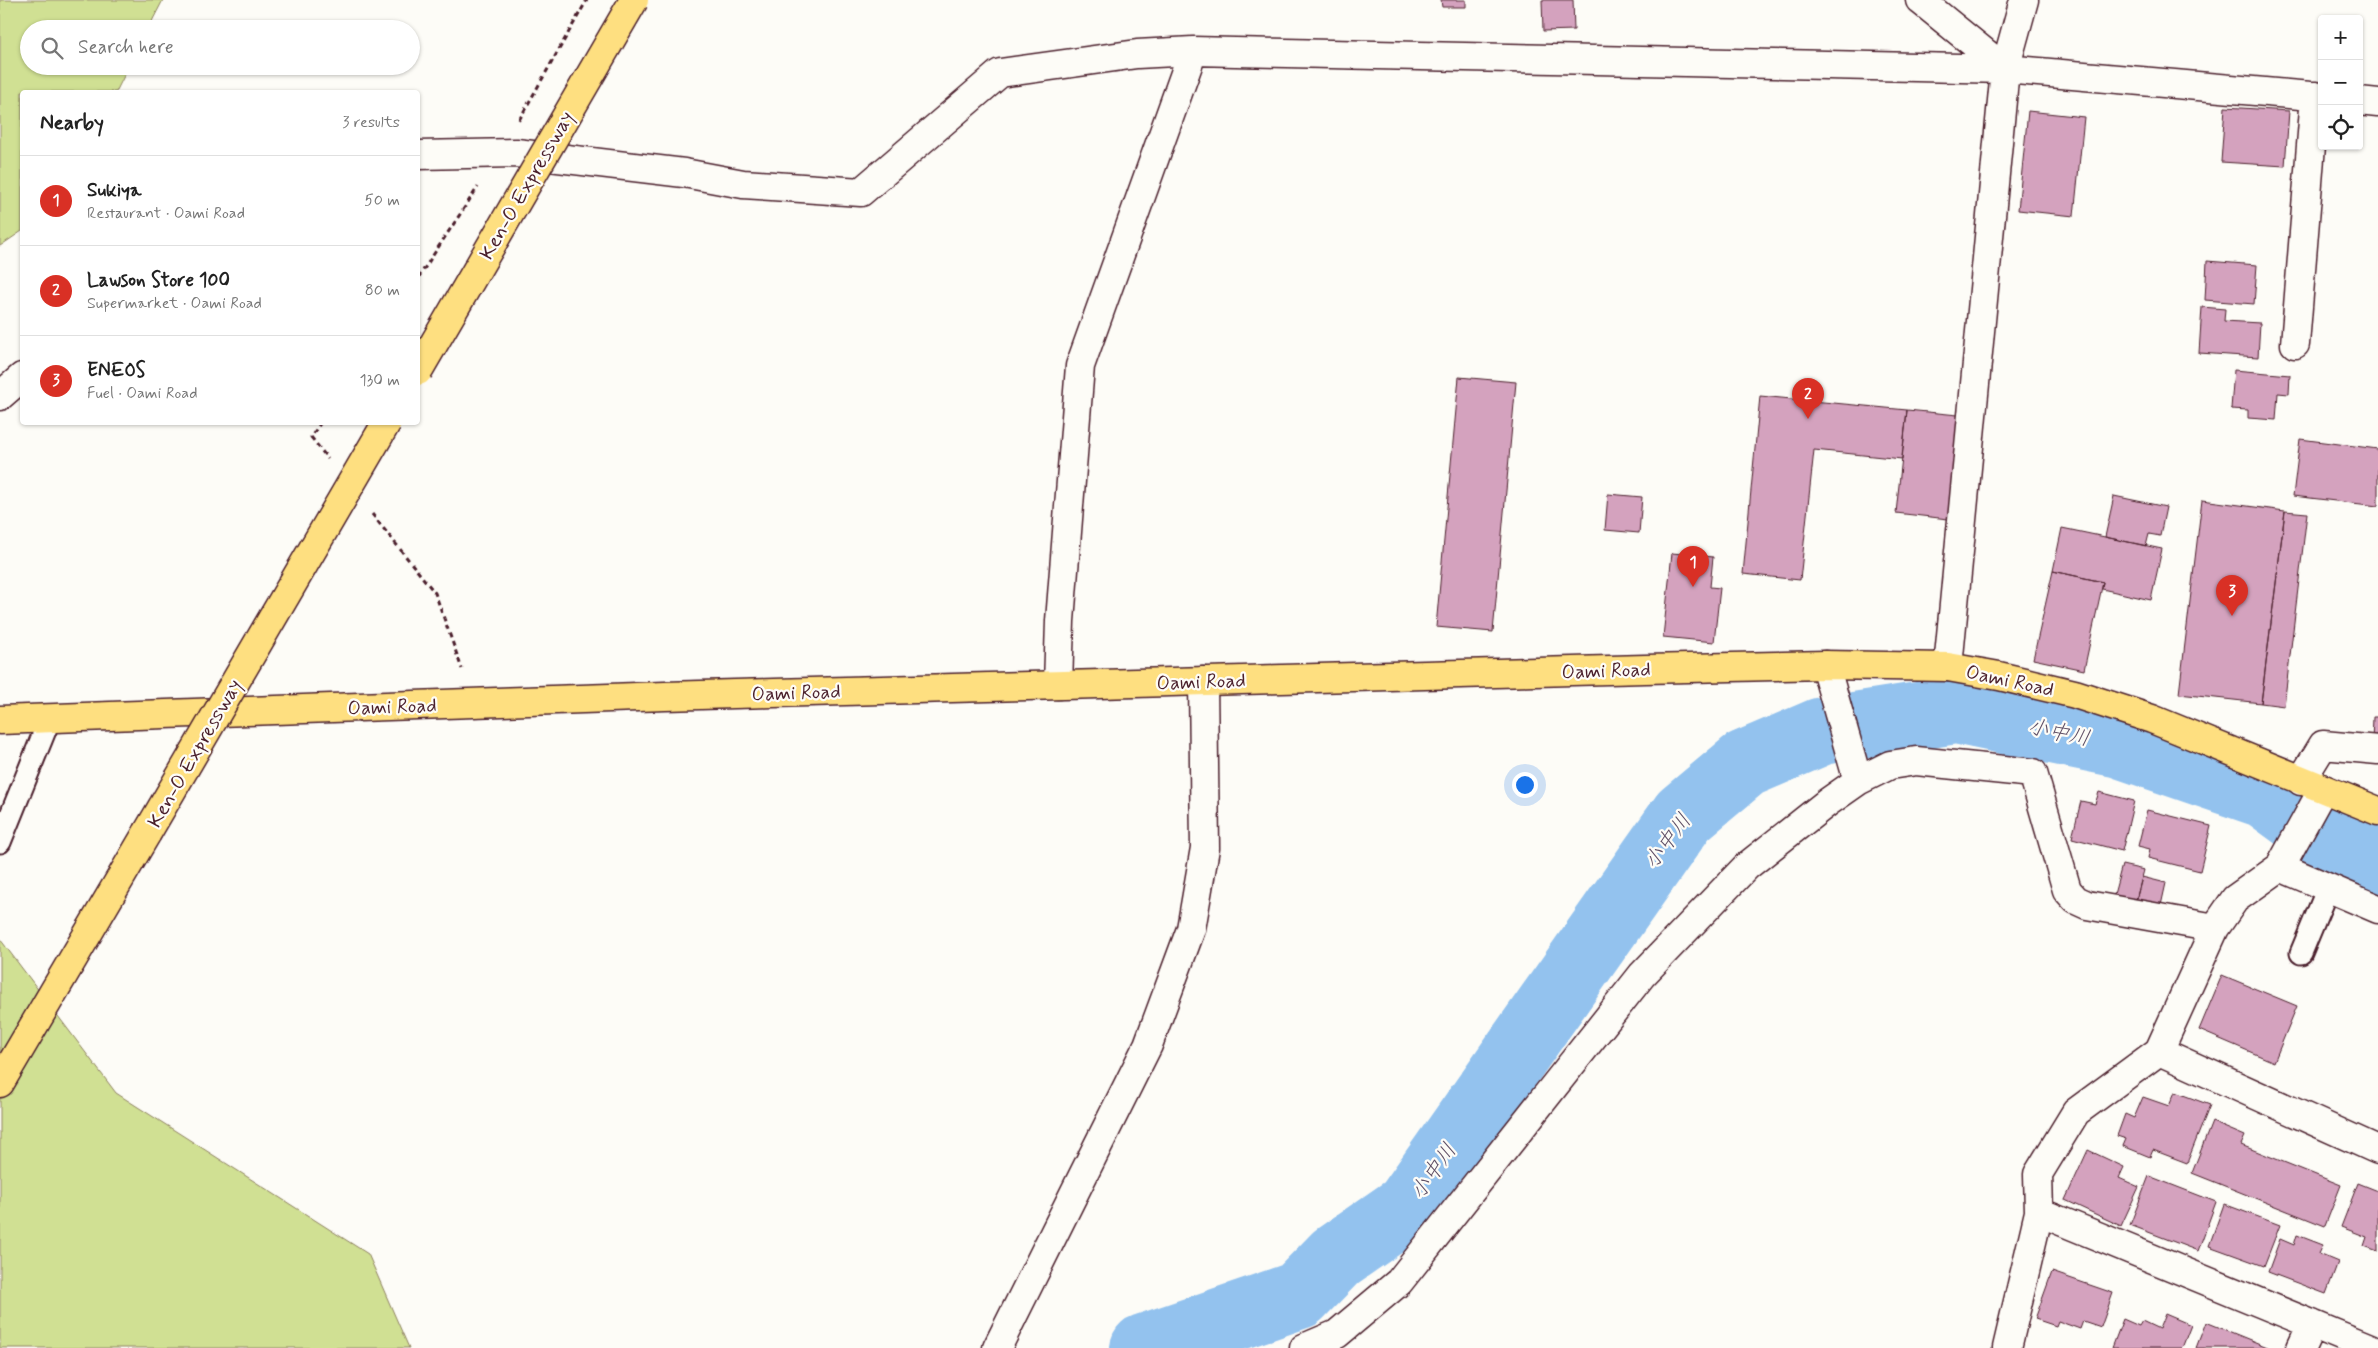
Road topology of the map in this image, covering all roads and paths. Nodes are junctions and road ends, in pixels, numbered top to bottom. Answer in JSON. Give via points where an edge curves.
{"nodes":[{"id":1,"x":587,"y":0,"type":"edge"},
{"id":2,"x":634,"y":0,"type":"edge"},
{"id":3,"x":1920,"y":0,"type":"edge"},
{"id":4,"x":2024,"y":0,"type":"edge"},
{"id":5,"x":1193,"y":51,"type":"junction"},
{"id":6,"x":2005,"y":69,"type":"junction"},
{"id":7,"x":2318,"y":97,"type":"edge"},
{"id":8,"x":2363,"y":101,"type":"edge"},
{"id":9,"x":2378,"y":103,"type":"edge"},
{"id":10,"x":500,"y":153,"type":"junction"},
{"id":11,"x":420,"y":155,"type":"edge"},
{"id":12,"x":420,"y":275,"type":"edge"},
{"id":13,"x":2295,"y":344,"type":"dead end"},
{"id":14,"x":420,"y":368,"type":"edge"},
{"id":15,"x":20,"y":379,"type":"edge"},
{"id":16,"x":0,"y":396,"type":"edge"},
{"id":17,"x":319,"y":425,"type":"edge"},
{"id":18,"x":385,"y":425,"type":"edge"},
{"id":19,"x":330,"y":461,"type":"dead end"},
{"id":20,"x":367,"y":508,"type":"dead end"},
{"id":21,"x":1825,"y":665,"type":"junction"},
{"id":22,"x":1948,"y":667,"type":"junction"},
{"id":23,"x":1203,"y":681,"type":"junction"},
{"id":24,"x":1058,"y":685,"type":"junction"},
{"id":25,"x":474,"y":703,"type":"junction"},
{"id":26,"x":50,"y":718,"type":"junction"},
{"id":27,"x":0,"y":720,"type":"edge"},
{"id":28,"x":2378,"y":750,"type":"edge"},
{"id":29,"x":1858,"y":782,"type":"junction"},
{"id":30,"x":2312,"y":785,"type":"junction"},
{"id":31,"x":2378,"y":811,"type":"edge"},
{"id":32,"x":0,"y":842,"type":"edge"},
{"id":33,"x":2280,"y":867,"type":"junction"},
{"id":34,"x":2328,"y":888,"type":"junction"},
{"id":35,"x":2378,"y":909,"type":"edge"},
{"id":36,"x":2215,"y":928,"type":"junction"},
{"id":37,"x":2301,"y":953,"type":"dead end"},
{"id":38,"x":2159,"y":1051,"type":"junction"},
{"id":39,"x":0,"y":1083,"type":"edge"},
{"id":40,"x":2378,"y":1150,"type":"edge"},
{"id":41,"x":2039,"y":1212,"type":"junction"},
{"id":42,"x":2312,"y":1324,"type":"junction"},
{"id":43,"x":997,"y":1348,"type":"edge"},
{"id":44,"x":1304,"y":1348,"type":"edge"},
{"id":45,"x":2007,"y":1348,"type":"edge"},
{"id":46,"x":2301,"y":1348,"type":"edge"},
{"id":47,"x":2370,"y":1348,"type":"edge"}],
"edges":[{"from":1,"to":10,"type":"path"},
{"from":2,"to":14,"type":"main road","name":"Ken-O Expressway","bridge":true},
{"from":3,"to":6,"type":"street"},
{"from":4,"to":6,"type":"street"},
{"from":5,"to":6,"type":"street"},
{"from":5,"to":10,"type":"street","via":[[1137,54],[1000,73],[861,192],[743,184],[684,173]]},
{"from":5,"to":24,"type":"street","via":[[1080,366]]},
{"from":6,"to":7,"type":"street"},
{"from":6,"to":22,"type":"street"},
{"from":7,"to":13,"type":"street"},
{"from":8,"to":9,"type":"street"},
{"from":10,"to":11,"type":"street"},
{"from":10,"to":12,"type":"path"},
{"from":15,"to":16,"type":"street"},
{"from":17,"to":19,"type":"path","via":[[311,437]]},
{"from":18,"to":39,"type":"main road","name":"Ken-O Expressway","bridge":true},
{"from":20,"to":25,"type":"path","via":[[435,593]]},
{"from":21,"to":22,"type":"main road","name":"Oami Road"},
{"from":21,"to":23,"type":"main road","name":"Oami Road"},
{"from":21,"to":29,"type":"street"},
{"from":22,"to":30,"type":"main road","name":"Oami Road","via":[[2075,694],[2143,716]]},
{"from":23,"to":24,"type":"main road","name":"Oami Road"},
{"from":23,"to":43,"type":"street","via":[[1205,848],[1191,929],[1148,1045]]},
{"from":24,"to":25,"type":"main road","name":"Oami Road"},
{"from":25,"to":26,"type":"main road","name":"Oami Road"},
{"from":26,"to":27,"type":"main road","name":"Oami Road"},
{"from":26,"to":32,"type":"lane"},
{"from":28,"to":30,"type":"street","via":[[2323,745]]},
{"from":29,"to":36,"type":"street","via":[[1890,765],[1916,761],[2033,773],[2067,890],[2076,900],[2087,905]]},
{"from":29,"to":44,"type":"street","via":[[1747,866],[1642,975],[1399,1282],[1337,1334]]},
{"from":30,"to":31,"type":"main road","name":"Oami Road"},
{"from":30,"to":33,"type":"street"},
{"from":33,"to":34,"type":"street"},
{"from":33,"to":36,"type":"street","via":[[2235,899]]},
{"from":34,"to":35,"type":"street"},
{"from":34,"to":37,"type":"lane"},
{"from":36,"to":38,"type":"street"},
{"from":38,"to":40,"type":"street"},
{"from":38,"to":41,"type":"street","via":[[2076,1112],[2038,1174]]},
{"from":41,"to":42,"type":"street"},
{"from":41,"to":45,"type":"street"},
{"from":42,"to":46,"type":"street"},
{"from":42,"to":47,"type":"street"}]}
